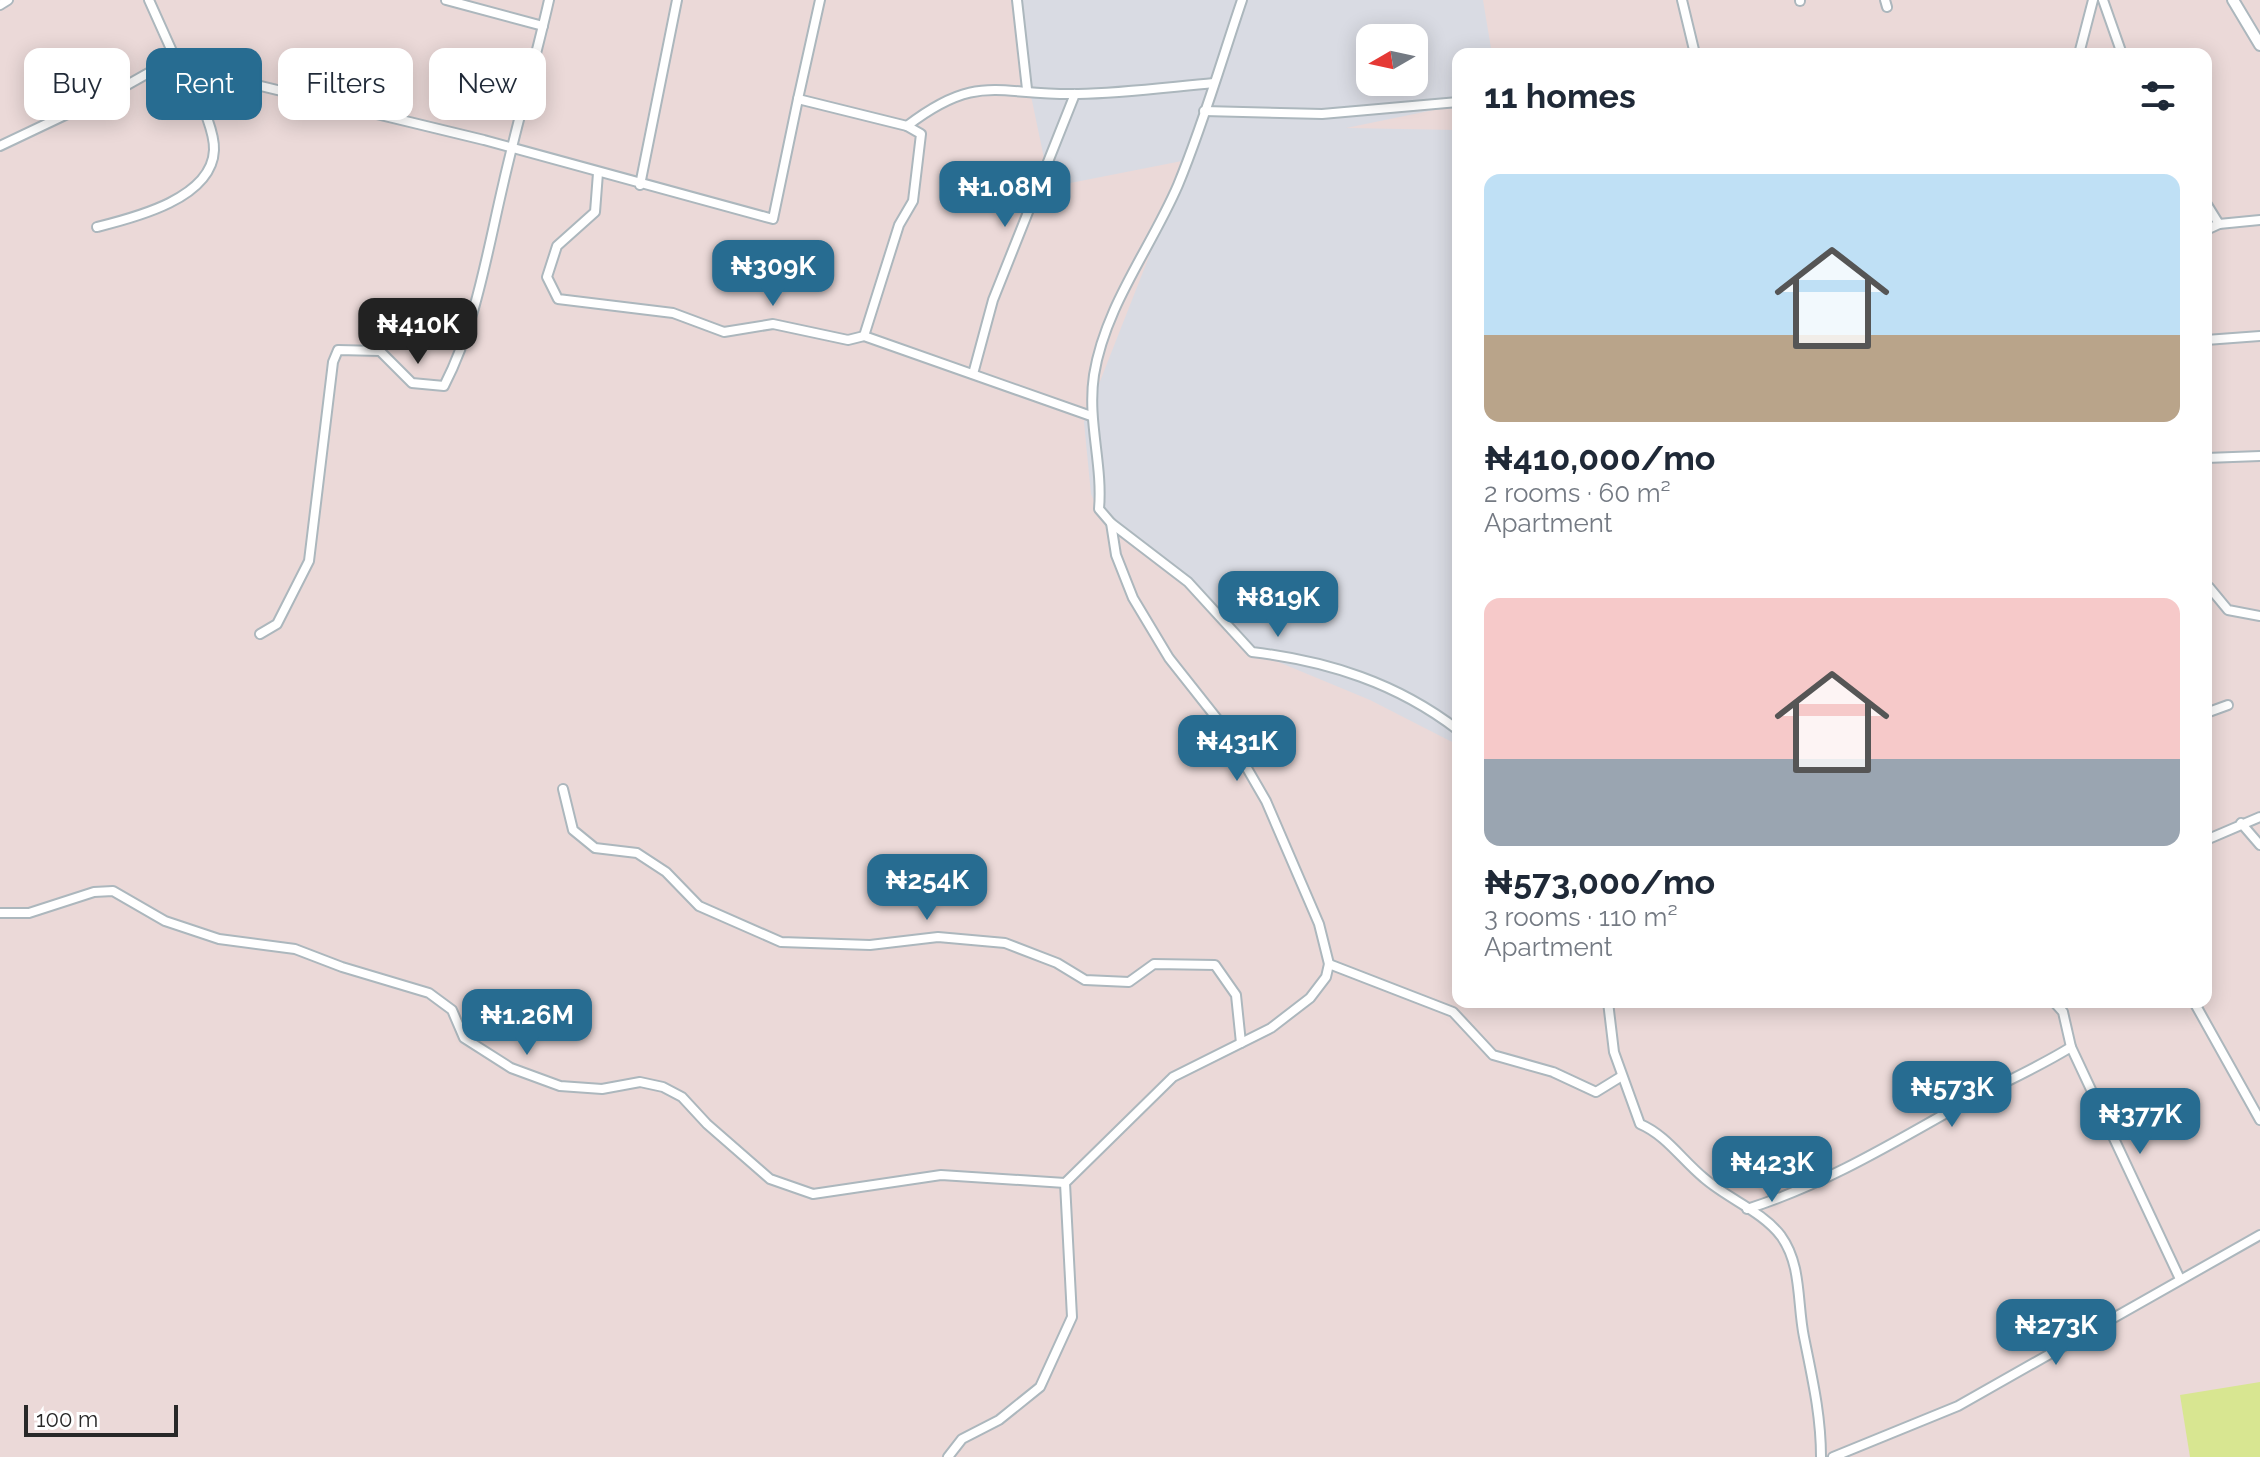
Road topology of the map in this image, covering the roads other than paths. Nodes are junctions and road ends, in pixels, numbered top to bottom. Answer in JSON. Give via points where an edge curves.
{"nodes":[{"id":1,"x":8,"y":0,"type":"edge"},
{"id":2,"x":149,"y":0,"type":"edge"},
{"id":3,"x":446,"y":0,"type":"edge"},
{"id":4,"x":549,"y":0,"type":"edge"},
{"id":5,"x":677,"y":0,"type":"edge"},
{"id":6,"x":820,"y":0,"type":"edge"},
{"id":7,"x":1017,"y":0,"type":"edge"},
{"id":8,"x":1242,"y":0,"type":"edge"},
{"id":9,"x":1682,"y":0,"type":"edge"},
{"id":10,"x":2093,"y":0,"type":"edge"},
{"id":11,"x":2103,"y":0,"type":"edge"},
{"id":12,"x":2233,"y":0,"type":"edge"},
{"id":13,"x":0,"y":5,"type":"edge"},
{"id":14,"x":543,"y":26,"type":"junction"},
{"id":15,"x":2260,"y":45,"type":"edge"},
{"id":16,"x":171,"y":48,"type":"edge"},
{"id":17,"x":1694,"y":48,"type":"edge"},
{"id":18,"x":2081,"y":48,"type":"edge"},
{"id":19,"x":2120,"y":48,"type":"edge"},
{"id":20,"x":146,"y":73,"type":"edge"},
{"id":21,"x":1214,"y":83,"type":"junction"},
{"id":22,"x":262,"y":87,"type":"edge"},
{"id":23,"x":1027,"y":89,"type":"junction"},
{"id":24,"x":1075,"y":94,"type":"junction"},
{"id":25,"x":798,"y":99,"type":"junction"},
{"id":26,"x":1452,"y":103,"type":"edge"},
{"id":27,"x":1204,"y":111,"type":"junction"},
{"id":28,"x":204,"y":120,"type":"edge"},
{"id":29,"x":907,"y":126,"type":"junction"},
{"id":30,"x":0,"y":146,"type":"edge"},
{"id":31,"x":511,"y":148,"type":"junction"},
{"id":32,"x":598,"y":173,"type":"junction"},
{"id":33,"x":640,"y":185,"type":"junction"},
{"id":34,"x":2212,"y":213,"type":"edge"},
{"id":35,"x":2260,"y":220,"type":"edge"},
{"id":36,"x":2219,"y":224,"type":"junction"},
{"id":37,"x":97,"y":227,"type":"dead end"},
{"id":38,"x":2212,"y":227,"type":"edge"},
{"id":39,"x":864,"y":336,"type":"junction"},
{"id":40,"x":2260,"y":336,"type":"edge"},
{"id":41,"x":2212,"y":340,"type":"edge"},
{"id":42,"x":973,"y":374,"type":"junction"},
{"id":43,"x":1091,"y":416,"type":"junction"},
{"id":44,"x":2260,"y":456,"type":"edge"},
{"id":45,"x":2212,"y":458,"type":"edge"},
{"id":46,"x":1111,"y":523,"type":"junction"},
{"id":47,"x":2212,"y":591,"type":"edge"},
{"id":48,"x":2260,"y":616,"type":"edge"},
{"id":49,"x":260,"y":634,"type":"dead end"},
{"id":50,"x":2228,"y":705,"type":"dead end"},
{"id":51,"x":2212,"y":711,"type":"edge"},
{"id":52,"x":1452,"y":726,"type":"edge"},
{"id":53,"x":563,"y":789,"type":"dead end"},
{"id":54,"x":2260,"y":817,"type":"edge"},
{"id":55,"x":2241,"y":823,"type":"junction"},
{"id":56,"x":2212,"y":837,"type":"edge"},
{"id":57,"x":2260,"y":845,"type":"edge"},
{"id":58,"x":0,"y":913,"type":"edge"},
{"id":59,"x":1329,"y":964,"type":"junction"},
{"id":60,"x":1609,"y":1008,"type":"edge"},
{"id":61,"x":2059,"y":1008,"type":"edge"},
{"id":62,"x":2197,"y":1008,"type":"edge"},
{"id":63,"x":1241,"y":1043,"type":"junction"},
{"id":64,"x":2071,"y":1047,"type":"junction"},
{"id":65,"x":1622,"y":1076,"type":"junction"},
{"id":66,"x":2260,"y":1120,"type":"edge"},
{"id":67,"x":1065,"y":1183,"type":"junction"},
{"id":68,"x":1747,"y":1209,"type":"junction"},
{"id":69,"x":2260,"y":1235,"type":"edge"},
{"id":70,"x":2180,"y":1279,"type":"junction"},
{"id":71,"x":948,"y":1457,"type":"edge"},
{"id":72,"x":1821,"y":1457,"type":"edge"},
{"id":73,"x":1833,"y":1457,"type":"edge"}],
"edges":[{"from":1,"to":13,"type":"street"},
{"from":2,"to":16,"type":"street"},
{"from":3,"to":14,"type":"street"},
{"from":4,"to":14,"type":"street"},
{"from":5,"to":33,"type":"street"},
{"from":6,"to":25,"type":"street"},
{"from":7,"to":23,"type":"street"},
{"from":8,"to":21,"type":"street"},
{"from":9,"to":17,"type":"street"},
{"from":10,"to":18,"type":"street"},
{"from":11,"to":19,"type":"street"},
{"from":12,"to":15,"type":"street"},
{"from":14,"to":31,"type":"street"},
{"from":20,"to":30,"type":"street"},
{"from":21,"to":24,"type":"street"},
{"from":21,"to":27,"type":"street"},
{"from":22,"to":31,"type":"street"},
{"from":23,"to":24,"type":"street"},
{"from":23,"to":29,"type":"street","via":[[979,89],[939,102]]},
{"from":24,"to":42,"type":"street","via":[[993,300]]},
{"from":25,"to":29,"type":"street"},
{"from":25,"to":33,"type":"street","via":[[773,219]]},
{"from":26,"to":27,"type":"street","via":[[1322,114]]},
{"from":27,"to":43,"type":"street","via":[[1178,185],[1109,320],[1094,374]]},
{"from":28,"to":37,"type":"street","via":[[214,149],[209,166],[178,200]]},
{"from":29,"to":39,"type":"street","via":[[921,134],[913,201],[899,225]]},
{"from":31,"to":32,"type":"street"},
{"from":31,"to":49,"type":"street","via":[[461,353],[444,386],[412,383],[380,351],[338,350],[309,561],[277,624]]},
{"from":32,"to":33,"type":"street"},
{"from":32,"to":39,"type":"street","via":[[595,212],[557,246],[547,277],[558,299],[673,313],[724,332],[773,324],[848,340]]},
{"from":34,"to":36,"type":"street"},
{"from":35,"to":36,"type":"street"},
{"from":36,"to":38,"type":"street"},
{"from":39,"to":42,"type":"street"},
{"from":40,"to":41,"type":"street"},
{"from":42,"to":43,"type":"street"},
{"from":43,"to":46,"type":"street","via":[[1099,509]]},
{"from":44,"to":45,"type":"street"},
{"from":46,"to":52,"type":"street","via":[[1188,582],[1252,652],[1297,657],[1376,679]]},
{"from":46,"to":59,"type":"street","via":[[1116,555],[1133,598],[1169,658],[1222,725],[1266,801],[1319,924]]},
{"from":47,"to":48,"type":"street","via":[[2228,610]]},
{"from":50,"to":51,"type":"street"},
{"from":53,"to":63,"type":"street","via":[[573,830],[595,848],[637,853],[666,872],[699,906],[781,942],[870,945],[938,937],[1005,943],[1085,980],[1129,982],[1154,964],[1215,965],[1236,995]]},
{"from":54,"to":55,"type":"street"},
{"from":55,"to":56,"type":"street"},
{"from":55,"to":57,"type":"street"},
{"from":58,"to":67,"type":"street","via":[[29,913],[113,891],[165,921],[219,939],[295,949],[429,993],[452,1010],[464,1038],[511,1068],[560,1086],[602,1089],[640,1082],[663,1087],[682,1097],[770,1179],[813,1194],[941,1175]]},
{"from":59,"to":63,"type":"street","via":[[1310,998]]},
{"from":59,"to":65,"type":"street","via":[[1453,1012],[1493,1055],[1553,1072],[1596,1092]]},
{"from":60,"to":65,"type":"street"},
{"from":61,"to":64,"type":"street"},
{"from":62,"to":66,"type":"street"},
{"from":63,"to":67,"type":"street","via":[[1173,1077]]},
{"from":64,"to":68,"type":"street","via":[[1803,1192]]},
{"from":64,"to":70,"type":"street"},
{"from":65,"to":68,"type":"street","via":[[1640,1124],[1660,1132],[1677,1155]]},
{"from":67,"to":71,"type":"street","via":[[1072,1317],[1040,1387],[999,1420],[962,1439]]},
{"from":68,"to":72,"type":"street","via":[[1768,1221],[1790,1251],[1816,1382]]},
{"from":69,"to":70,"type":"street"},
{"from":70,"to":73,"type":"street","via":[[1958,1406]]}]}
